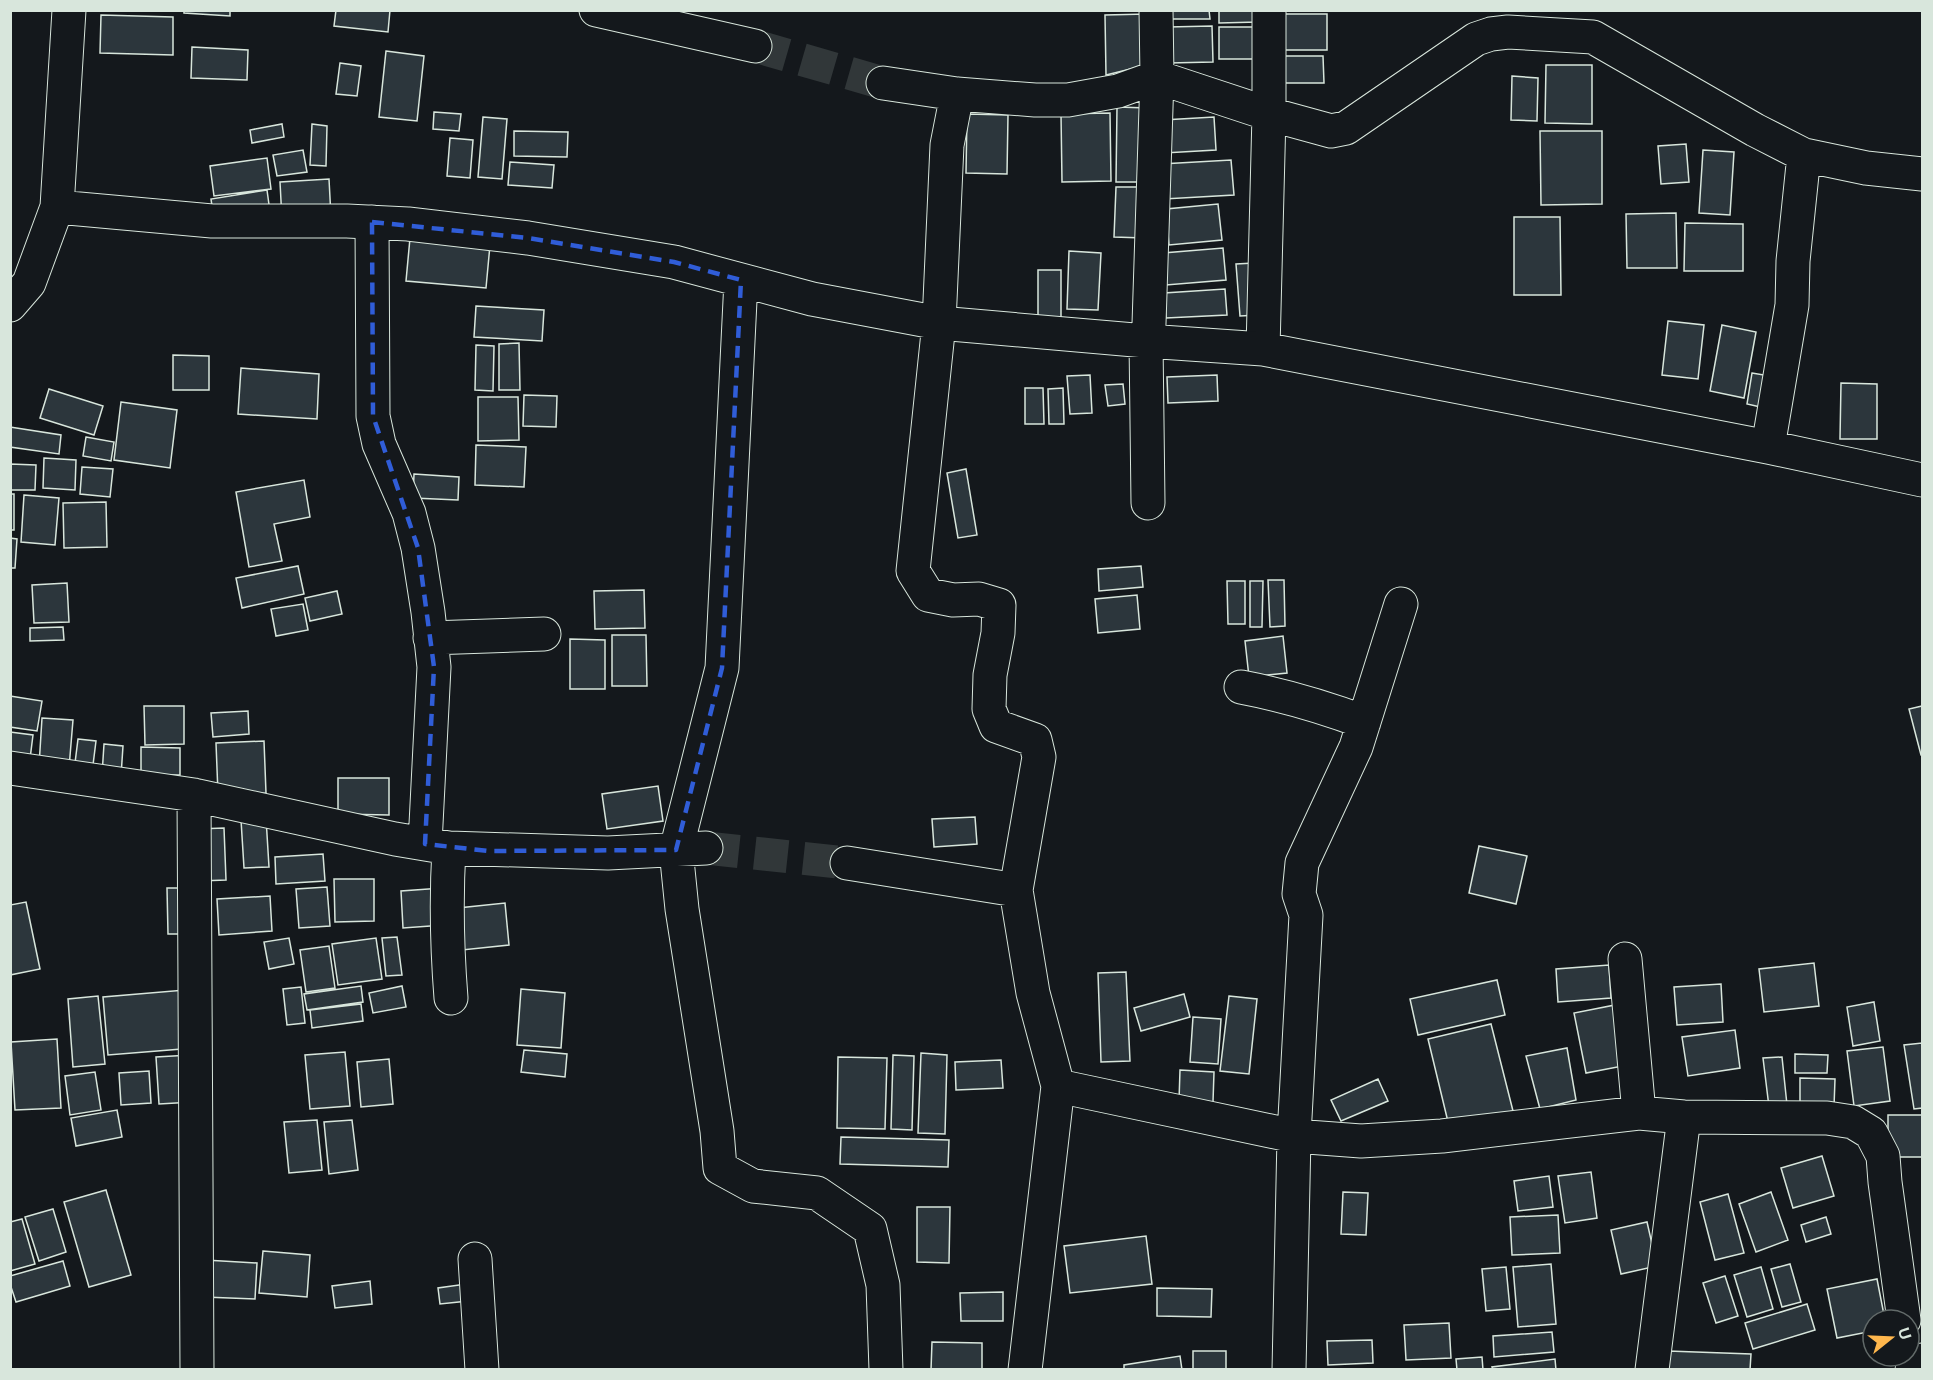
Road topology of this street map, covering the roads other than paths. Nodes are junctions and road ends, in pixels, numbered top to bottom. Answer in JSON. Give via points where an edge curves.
{"nodes":[{"id":1,"x":69,"y":10,"type":"edge"},
{"id":2,"x":596,"y":10,"type":"edge"},
{"id":3,"x":1156,"y":10,"type":"edge"},
{"id":4,"x":1269,"y":10,"type":"edge"},
{"id":5,"x":755,"y":46,"type":"tunnel mouth"},
{"id":6,"x":1157,"y":77,"type":"junction"},
{"id":7,"x":883,"y":83,"type":"tunnel mouth"},
{"id":8,"x":957,"y":94,"type":"junction"},
{"id":9,"x":1269,"y":114,"type":"junction"},
{"id":10,"x":1804,"y":155,"type":"junction"},
{"id":11,"x":1923,"y":174,"type":"edge"},
{"id":12,"x":57,"y":207,"type":"junction"},
{"id":13,"x":372,"y":222,"type":"junction"},
{"id":14,"x":741,"y":280,"type":"junction"},
{"id":15,"x":10,"y":305,"type":"edge"},
{"id":16,"x":939,"y":323,"type":"junction"},
{"id":17,"x":1146,"y":341,"type":"junction"},
{"id":18,"x":1263,"y":349,"type":"junction"},
{"id":19,"x":1768,"y":447,"type":"junction"},
{"id":20,"x":1923,"y":480,"type":"edge"},
{"id":21,"x":1148,"y":503,"type":"dead end"},
{"id":22,"x":1401,"y":604,"type":"dead end"},
{"id":23,"x":544,"y":634,"type":"dead end"},
{"id":24,"x":430,"y":638,"type":"junction"},
{"id":25,"x":1241,"y":687,"type":"dead end"},
{"id":26,"x":1364,"y":722,"type":"junction"},
{"id":27,"x":10,"y":768,"type":"edge"},
{"id":28,"x":194,"y":795,"type":"junction"},
{"id":29,"x":437,"y":846,"type":"junction"},
{"id":30,"x":691,"y":849,"type":"junction"},
{"id":31,"x":846,"y":863,"type":"tunnel mouth"},
{"id":32,"x":1016,"y":890,"type":"junction"},
{"id":33,"x":1625,"y":959,"type":"dead end"},
{"id":34,"x":451,"y":998,"type":"dead end"},
{"id":35,"x":1058,"y":1086,"type":"junction"},
{"id":36,"x":1639,"y":1113,"type":"junction"},
{"id":37,"x":1684,"y":1117,"type":"junction"},
{"id":38,"x":1293,"y":1136,"type":"junction"},
{"id":39,"x":475,"y":1258,"type":"dead end"},
{"id":40,"x":1902,"y":1308,"type":"edge"},
{"id":41,"x":1923,"y":1360,"type":"edge"},
{"id":42,"x":196,"y":1370,"type":"edge"},
{"id":43,"x":482,"y":1370,"type":"edge"},
{"id":44,"x":886,"y":1370,"type":"edge"},
{"id":45,"x":1025,"y":1370,"type":"edge"},
{"id":46,"x":1290,"y":1370,"type":"edge"},
{"id":47,"x":1653,"y":1370,"type":"edge"},
{"id":48,"x":1911,"y":1370,"type":"edge"}],
"edges":[{"from":1,"to":12,"type":"street"},
{"from":2,"to":5,"type":"street"},
{"from":3,"to":6,"type":"street"},
{"from":4,"to":9,"type":"street"},
{"from":6,"to":8,"type":"street","via":[[1118,91],[1068,100]]},
{"from":6,"to":9,"type":"street"},
{"from":6,"to":17,"type":"street"},
{"from":7,"to":8,"type":"street"},
{"from":8,"to":16,"type":"street","via":[[946,145]]},
{"from":9,"to":10,"type":"street","via":[[1340,131],[1476,39],[1508,32],[1593,37]]},
{"from":9,"to":18,"type":"street"},
{"from":10,"to":11,"type":"street","via":[[1866,168]]},
{"from":10,"to":19,"type":"street","via":[[1792,305]]},
{"from":12,"to":13,"type":"street","via":[[212,221]]},
{"from":12,"to":15,"type":"street","via":[[29,283]]},
{"from":13,"to":14,"type":"street","via":[[528,238],[674,262]]},
{"from":13,"to":24,"type":"street","via":[[372,416],[379,444],[409,513],[418,548]]},
{"from":14,"to":16,"type":"street","via":[[812,300]]},
{"from":14,"to":30,"type":"street","via":[[722,668]]},
{"from":16,"to":17,"type":"street"},
{"from":16,"to":32,"type":"street","via":[[913,571],[928,595],[953,600],[979,599],[999,605],[989,709],[996,726],[1035,740],[1039,757]]},
{"from":17,"to":18,"type":"street"},
{"from":17,"to":21,"type":"street"},
{"from":18,"to":19,"type":"street"},
{"from":19,"to":20,"type":"street"},
{"from":22,"to":26,"type":"street"},
{"from":23,"to":24,"type":"street"},
{"from":24,"to":29,"type":"street","via":[[434,667]]},
{"from":25,"to":26,"type":"street"},
{"from":26,"to":38,"type":"street","via":[[1302,863],[1299,894],[1306,915]]},
{"from":27,"to":28,"type":"street"},
{"from":28,"to":29,"type":"street"},
{"from":28,"to":42,"type":"street"},
{"from":29,"to":30,"type":"street","via":[[608,853]]},
{"from":29,"to":34,"type":"street","via":[[447,889]]},
{"from":30,"to":44,"type":"street","via":[[682,909],[720,1168],[753,1186],[818,1193],[870,1229],[883,1285]]},
{"from":31,"to":32,"type":"street"},
{"from":32,"to":35,"type":"street","via":[[1033,993]]},
{"from":33,"to":36,"type":"street"},
{"from":35,"to":38,"type":"street"},
{"from":35,"to":45,"type":"street"},
{"from":36,"to":37,"type":"street"},
{"from":36,"to":38,"type":"street","via":[[1442,1136],[1360,1141]]},
{"from":37,"to":40,"type":"street","via":[[1827,1118],[1853,1122],[1871,1133],[1883,1156]]},
{"from":37,"to":47,"type":"street"},
{"from":38,"to":46,"type":"street"},
{"from":39,"to":43,"type":"street"},
{"from":41,"to":48,"type":"street"}]}
